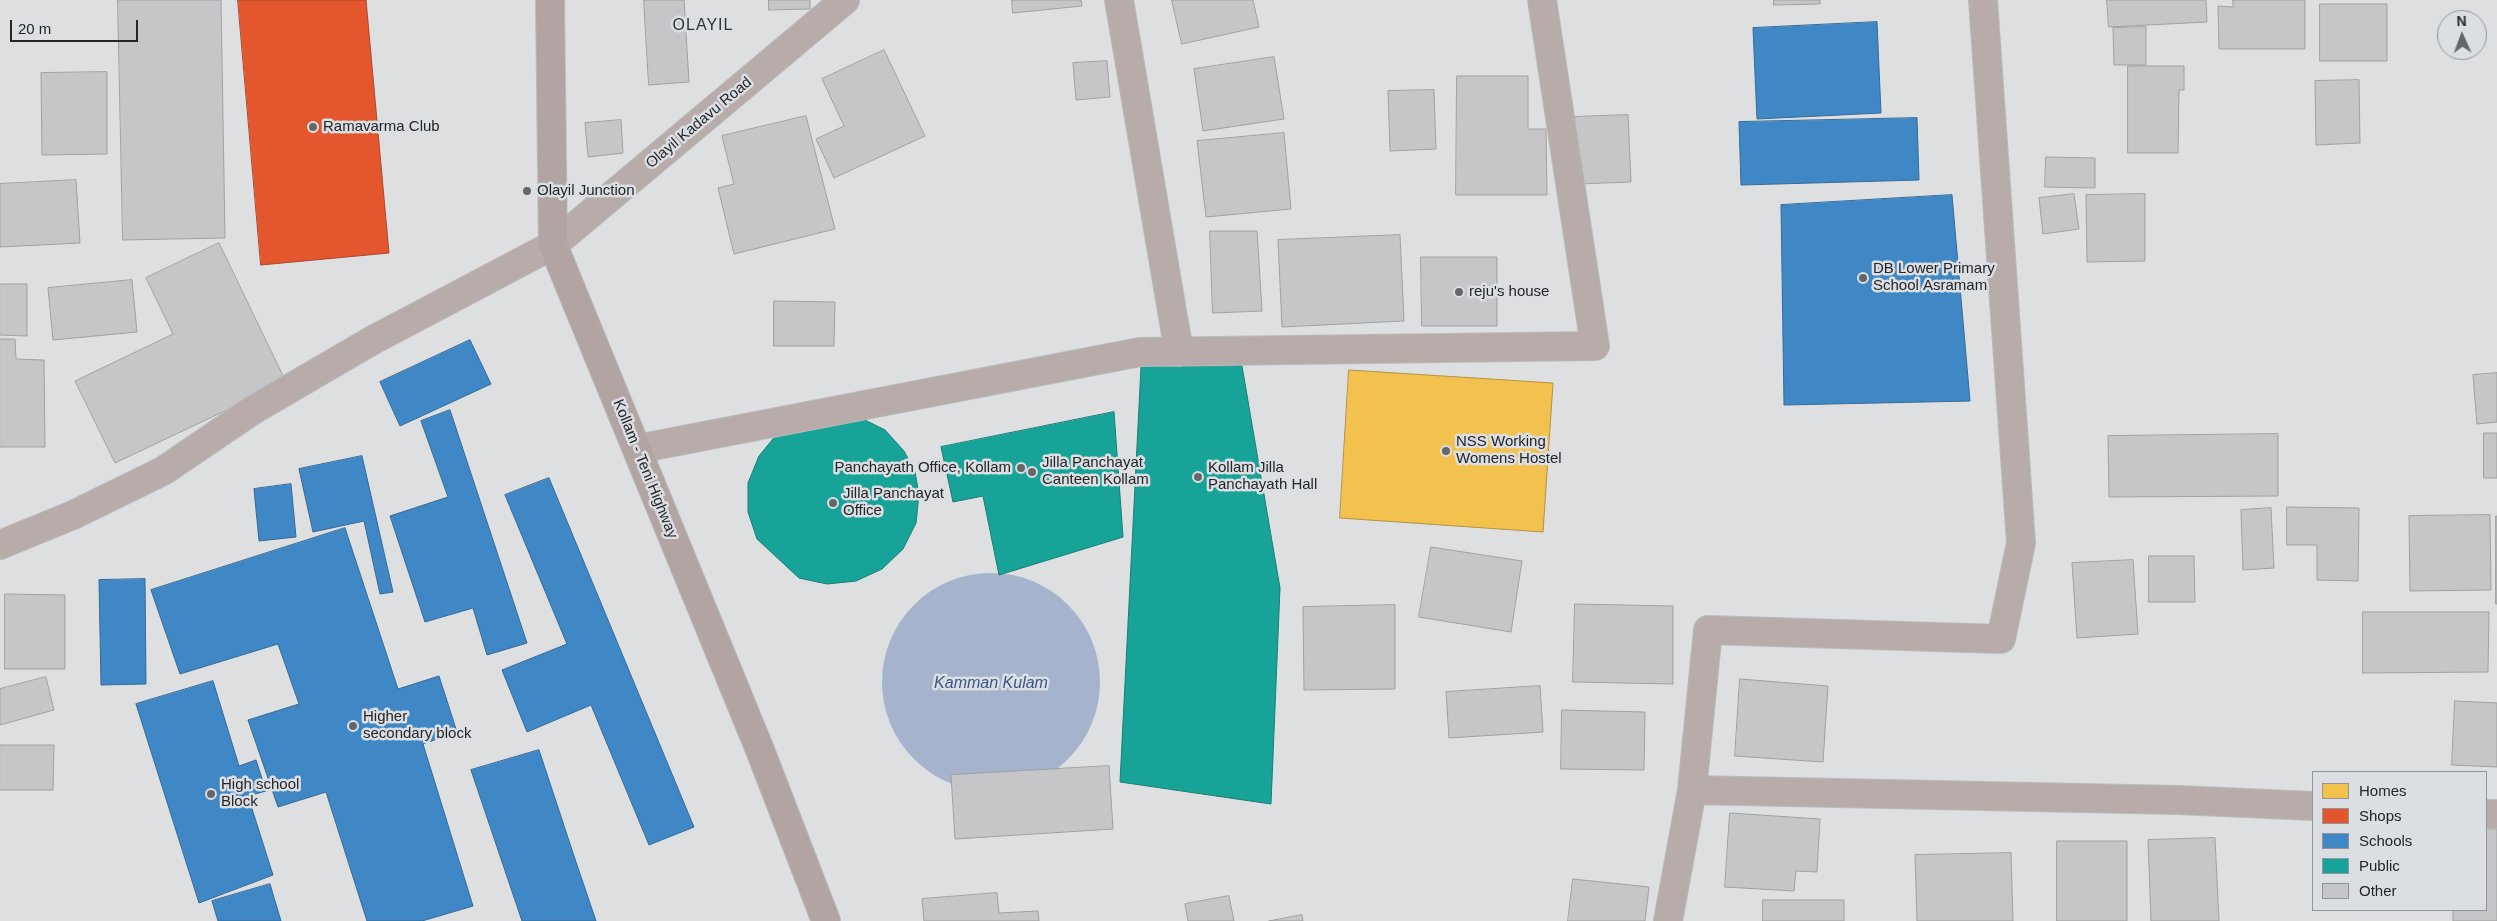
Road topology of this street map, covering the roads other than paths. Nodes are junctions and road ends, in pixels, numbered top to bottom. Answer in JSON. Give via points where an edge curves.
{"nodes":[{"id":1,"x":550,"y":0,"type":"edge"},
{"id":2,"x":844,"y":0,"type":"edge"},
{"id":3,"x":1119,"y":0,"type":"edge"},
{"id":4,"x":1542,"y":0,"type":"edge"},
{"id":5,"x":1983,"y":0,"type":"edge"},
{"id":6,"x":553,"y":245,"type":"junction"},
{"id":7,"x":1179,"y":352,"type":"junction"},
{"id":8,"x":637,"y":449,"type":"junction"},
{"id":9,"x":0,"y":545,"type":"edge"},
{"id":10,"x":1692,"y":790,"type":"junction"},
{"id":11,"x":2312,"y":806,"type":"edge"},
{"id":12,"x":826,"y":921,"type":"edge"},
{"id":13,"x":1668,"y":921,"type":"edge"}],
"edges":[{"from":1,"to":6,"type":"main road","name":"Kollam - Teni Highway"},
{"from":2,"to":6,"type":"street","name":"Olayil Kadavu Road"},
{"from":3,"to":7,"type":"street"},
{"from":4,"to":7,"type":"street","via":[[1595,346]]},
{"from":5,"to":10,"type":"street","via":[[2021,543],[2002,639],[1708,630]]},
{"from":6,"to":8,"type":"main road","name":"Kollam - Teni Highway"},
{"from":6,"to":9,"type":"street","name":"Olayil Kadavu Road","via":[[373,340],[262,405],[163,471],[73,515]]},
{"from":7,"to":8,"type":"street","via":[[1140,352]]},
{"from":8,"to":12,"type":"main road","name":"Kollam - Teni Highway"},
{"from":10,"to":11,"type":"street"},
{"from":10,"to":13,"type":"street"}]}
